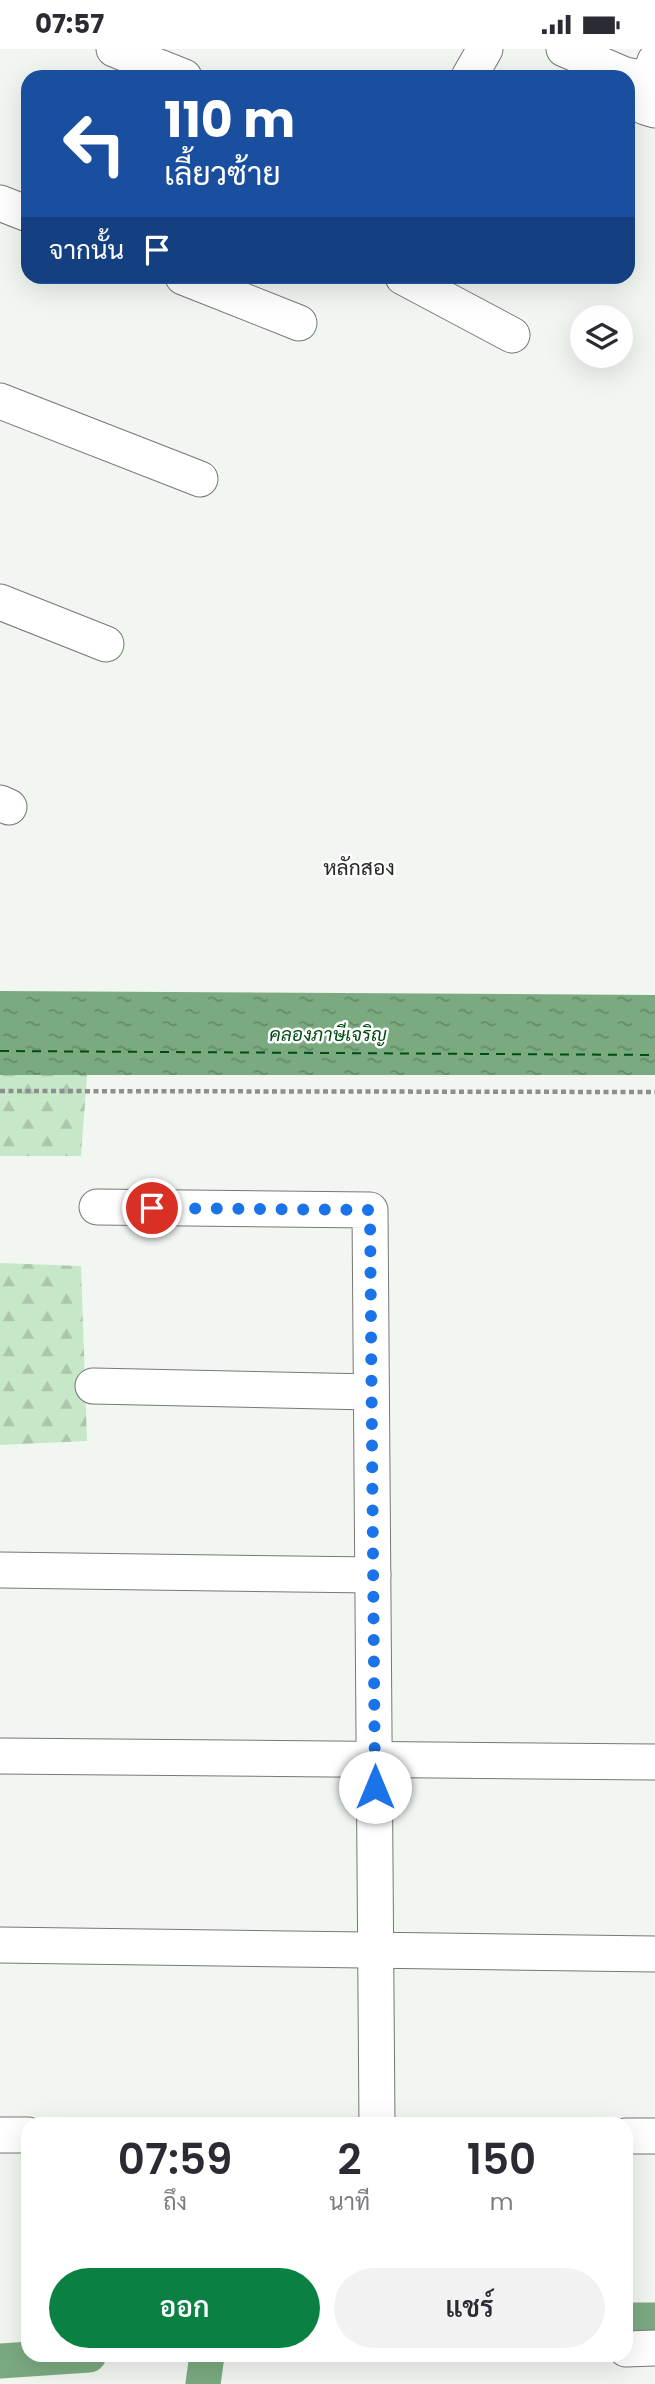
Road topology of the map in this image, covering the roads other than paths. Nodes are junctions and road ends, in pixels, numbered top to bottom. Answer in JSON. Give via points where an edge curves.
{"nodes":[{"id":1,"x":114,"y":49,"type":"edge"},
{"id":2,"x":485,"y":49,"type":"edge"},
{"id":3,"x":564,"y":49,"type":"edge"},
{"id":4,"x":166,"y":70,"type":"edge"},
{"id":5,"x":473,"y":70,"type":"edge"},
{"id":6,"x":613,"y":70,"type":"edge"},
{"id":7,"x":648,"y":70,"type":"edge"},
{"id":8,"x":655,"y":110,"type":"edge"},
{"id":9,"x":0,"y":203,"type":"edge"},
{"id":10,"x":21,"y":211,"type":"edge"},
{"id":11,"x":201,"y":284,"type":"edge"},
{"id":12,"x":416,"y":284,"type":"edge"},
{"id":13,"x":299,"y":323,"type":"dead end"},
{"id":14,"x":512,"y":335,"type":"dead end"},
{"id":15,"x":0,"y":401,"type":"edge"},
{"id":16,"x":200,"y":479,"type":"dead end"},
{"id":17,"x":0,"y":602,"type":"edge"},
{"id":18,"x":106,"y":644,"type":"dead end"},
{"id":19,"x":97,"y":1207,"type":"dead end"},
{"id":20,"x":93,"y":1386,"type":"dead end"},
{"id":21,"x":372,"y":1392,"type":"junction"},
{"id":22,"x":0,"y":1570,"type":"edge"},
{"id":23,"x":373,"y":1575,"type":"junction"},
{"id":24,"x":0,"y":1756,"type":"edge"},
{"id":25,"x":374,"y":1760,"type":"junction"},
{"id":26,"x":655,"y":1762,"type":"edge"},
{"id":27,"x":0,"y":1945,"type":"edge"},
{"id":28,"x":376,"y":1950,"type":"junction"},
{"id":29,"x":655,"y":1954,"type":"edge"},
{"id":30,"x":377,"y":2117,"type":"edge"},
{"id":31,"x":0,"y":2135,"type":"edge"},
{"id":32,"x":21,"y":2135,"type":"edge"},
{"id":33,"x":633,"y":2136,"type":"edge"},
{"id":34,"x":655,"y":2136,"type":"edge"},
{"id":35,"x":655,"y":2348,"type":"edge"},
{"id":36,"x":633,"y":2349,"type":"edge"}],
"edges":[{"from":1,"to":4,"type":"street"},
{"from":2,"to":5,"type":"street"},
{"from":3,"to":6,"type":"street"},
{"from":7,"to":8,"type":"street","via":[[636,95],[645,107]]},
{"from":9,"to":10,"type":"street"},
{"from":11,"to":13,"type":"street"},
{"from":12,"to":14,"type":"street"},
{"from":15,"to":16,"type":"street"},
{"from":17,"to":18,"type":"street"},
{"from":19,"to":21,"type":"street","via":[[370,1210]]},
{"from":20,"to":21,"type":"street"},
{"from":21,"to":23,"type":"street"},
{"from":22,"to":23,"type":"street"},
{"from":23,"to":25,"type":"street"},
{"from":24,"to":25,"type":"street"},
{"from":25,"to":26,"type":"street"},
{"from":25,"to":28,"type":"street"},
{"from":27,"to":28,"type":"street"},
{"from":28,"to":29,"type":"street"},
{"from":28,"to":30,"type":"street"},
{"from":31,"to":32,"type":"street"},
{"from":33,"to":34,"type":"street"},
{"from":35,"to":36,"type":"street"}]}
